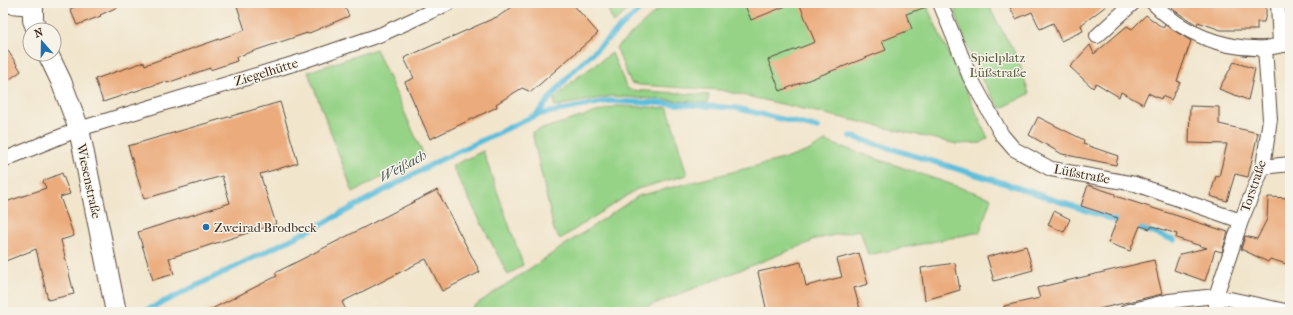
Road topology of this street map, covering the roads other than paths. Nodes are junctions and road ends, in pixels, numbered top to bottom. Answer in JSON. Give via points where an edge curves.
{"nodes":[{"id":1,"x":10,"y":3,"type":"edge"},
{"id":2,"x":449,"y":3,"type":"edge"},
{"id":3,"x":940,"y":3,"type":"edge"},
{"id":4,"x":1133,"y":3,"type":"edge"},
{"id":5,"x":1153,"y":3,"type":"edge"},
{"id":6,"x":1278,"y":3,"type":"edge"},
{"id":7,"x":3,"y":4,"type":"edge"},
{"id":8,"x":33,"y":4,"type":"edge"},
{"id":9,"x":34,"y":22,"type":"edge"},
{"id":10,"x":1097,"y":36,"type":"dead end"},
{"id":11,"x":1285,"y":45,"type":"edge"},
{"id":12,"x":1265,"y":48,"type":"junction"},
{"id":13,"x":52,"y":62,"type":"edge"},
{"id":14,"x":79,"y":129,"type":"junction"},
{"id":15,"x":3,"y":160,"type":"edge"},
{"id":16,"x":1290,"y":164,"type":"edge"},
{"id":17,"x":1262,"y":167,"type":"junction"},
{"id":18,"x":1241,"y":221,"type":"junction"},
{"id":19,"x":1216,"y":296,"type":"junction"},
{"id":20,"x":116,"y":311,"type":"edge"},
{"id":21,"x":1126,"y":312,"type":"edge"},
{"id":22,"x":1216,"y":312,"type":"edge"},
{"id":23,"x":1290,"y":312,"type":"edge"}],
"edges":[{"from":1,"to":7,"type":"street"},
{"from":1,"to":8,"type":"street"},
{"from":2,"to":14,"type":"street","name":"Ziegelhütte","via":[[382,34]]},
{"from":3,"to":18,"type":"street","name":"Lüßstraße","via":[[970,77],[1002,135],[1014,149],[1051,169],[1135,184]]},
{"from":4,"to":10,"type":"street"},
{"from":5,"to":12,"type":"street","via":[[1181,26],[1208,40],[1236,47]]},
{"from":6,"to":11,"type":"street"},
{"from":8,"to":9,"type":"street"},
{"from":11,"to":12,"type":"street"},
{"from":12,"to":17,"type":"street","name":"Torstraße","via":[[1270,119]]},
{"from":13,"to":14,"type":"street","name":"Wiesenstraße"},
{"from":14,"to":15,"type":"street","name":"Ziegelhütte"},
{"from":14,"to":20,"type":"street","name":"Wiesenstraße"},
{"from":16,"to":17,"type":"street"},
{"from":17,"to":18,"type":"street","name":"Torstraße"},
{"from":18,"to":19,"type":"street","name":"Torstraße"},
{"from":19,"to":21,"type":"street","via":[[1169,300]]},
{"from":19,"to":22,"type":"street","name":"Torstraße"},
{"from":19,"to":23,"type":"street"}]}
